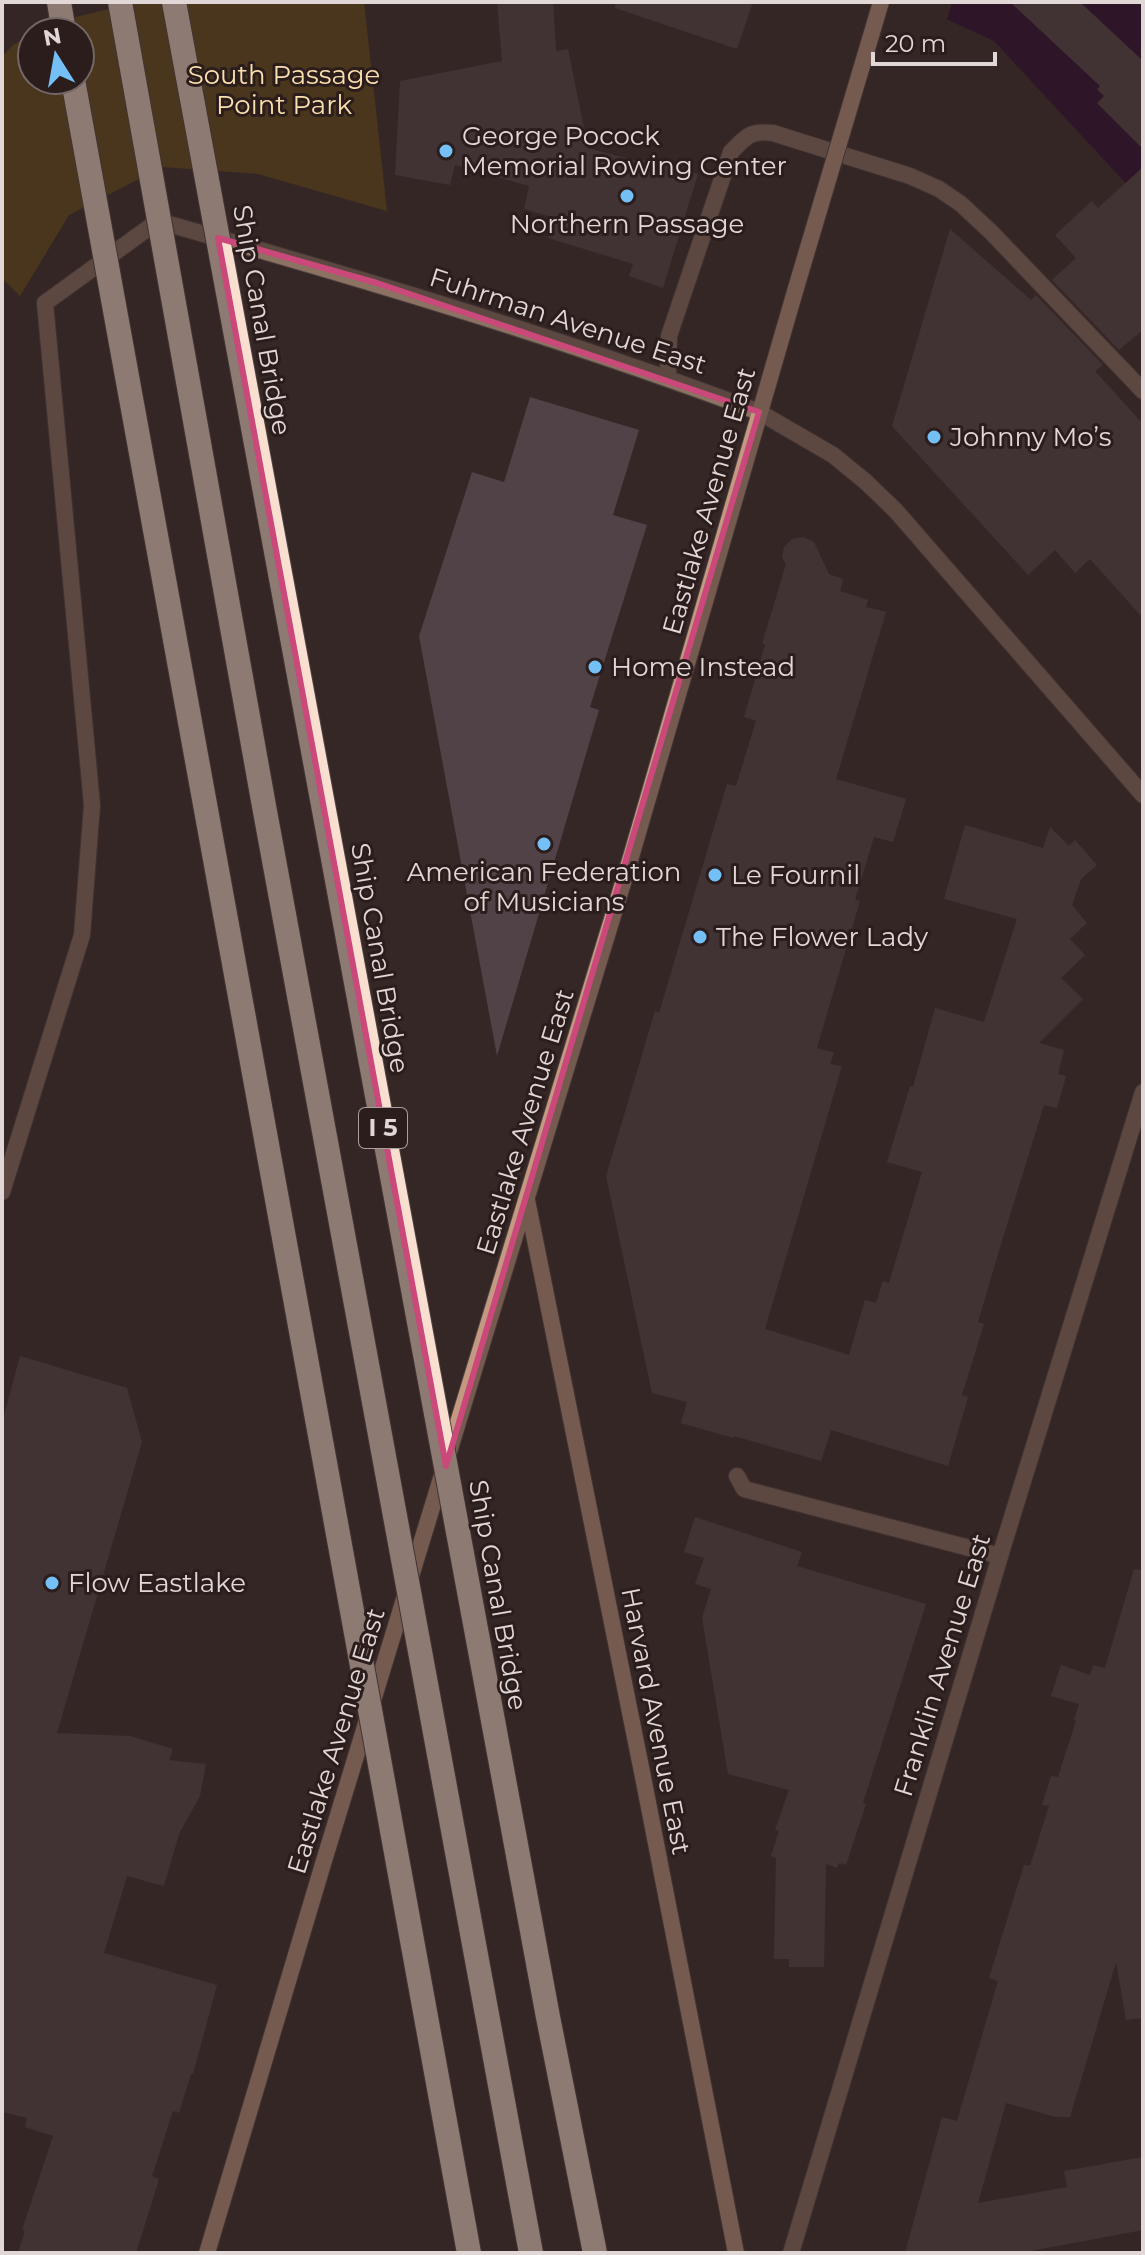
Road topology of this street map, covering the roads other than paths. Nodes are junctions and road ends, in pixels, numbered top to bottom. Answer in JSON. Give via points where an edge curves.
{"nodes":[{"id":1,"x":120,"y":2,"type":"edge"},
{"id":2,"x":174,"y":2,"type":"edge"},
{"id":3,"x":881,"y":2,"type":"edge"},
{"id":4,"x":76,"y":96,"type":"edge"},
{"id":5,"x":668,"y":379,"type":"junction"},
{"id":6,"x":1143,"y":391,"type":"edge"},
{"id":7,"x":759,"y":412,"type":"junction"},
{"id":8,"x":1143,"y":795,"type":"edge"},
{"id":9,"x":1143,"y":1092,"type":"edge"},
{"id":10,"x":2,"y":1192,"type":"edge"},
{"id":11,"x":526,"y":1198,"type":"junction"},
{"id":12,"x":737,"y":1476,"type":"dead end"},
{"id":13,"x":1000,"y":1556,"type":"junction"},
{"id":14,"x":207,"y":2253,"type":"edge"},
{"id":15,"x":469,"y":2253,"type":"edge"},
{"id":16,"x":531,"y":2253,"type":"edge"},
{"id":17,"x":595,"y":2253,"type":"edge"},
{"id":18,"x":736,"y":2253,"type":"edge"},
{"id":19,"x":791,"y":2253,"type":"edge"}],
"edges":[{"from":1,"to":16,"type":"highway","bridge":true},
{"from":2,"to":17,"type":"highway","name":"Ship Canal Bridge","number":"I 5","bridge":true},
{"from":3,"to":7,"type":"main road","name":"Eastlake Avenue East","bridge":true},
{"from":4,"to":15,"type":"highway","bridge":true},
{"from":5,"to":6,"type":"street","via":[[669,336],[731,152],[760,131],[939,189],[992,233]]},
{"from":5,"to":7,"type":"street","name":"Fuhrman Avenue East"},
{"from":5,"to":10,"type":"street","name":"Fuhrman Avenue East","via":[[377,283],[158,221],[45,303],[92,805],[82,935]]},
{"from":7,"to":8,"type":"street","name":"Fuhrman Avenue East","via":[[833,455],[876,491]]},
{"from":7,"to":11,"type":"main road","name":"Eastlake Avenue East"},
{"from":9,"to":13,"type":"street","name":"Franklin Avenue East"},
{"from":11,"to":14,"type":"main road","name":"Eastlake Avenue East"},
{"from":11,"to":18,"type":"main road","name":"Harvard Avenue East"},
{"from":12,"to":13,"type":"street","via":[[744,1489]]},
{"from":13,"to":19,"type":"street","name":"Franklin Avenue East"}]}
